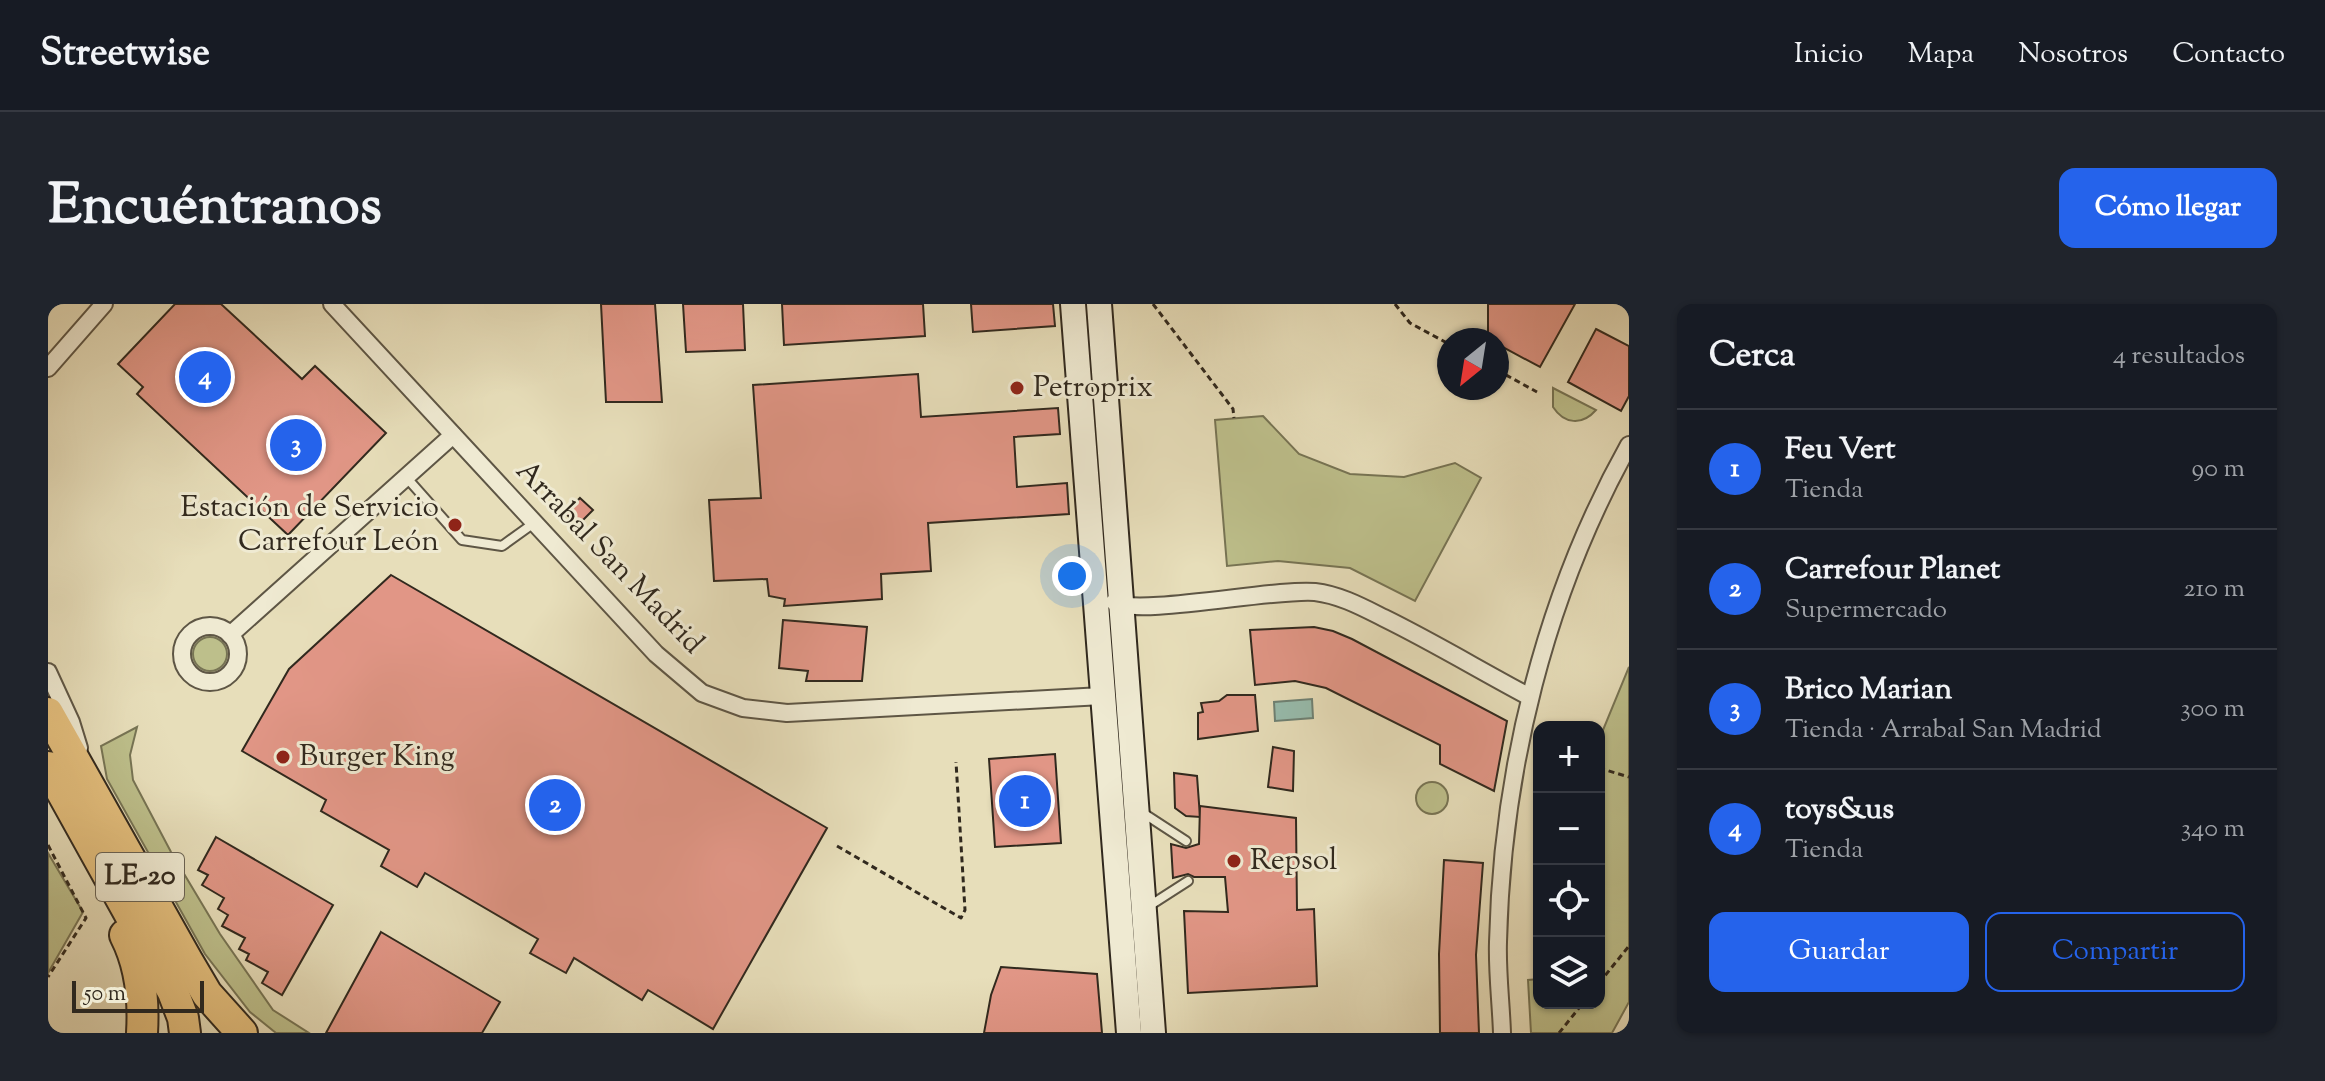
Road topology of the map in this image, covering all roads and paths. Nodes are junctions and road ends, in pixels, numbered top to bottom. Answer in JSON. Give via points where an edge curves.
{"nodes":[{"id":1,"x":104,"y":304,"type":"edge"},
{"id":2,"x":332,"y":304,"type":"edge"},
{"id":3,"x":1073,"y":304,"type":"edge"},
{"id":4,"x":1099,"y":304,"type":"edge"},
{"id":5,"x":1153,"y":304,"type":"edge"},
{"id":6,"x":1395,"y":304,"type":"edge"},
{"id":7,"x":1437,"y":338,"type":"edge"},
{"id":8,"x":48,"y":368,"type":"edge"},
{"id":9,"x":1509,"y":377,"type":"edge"},
{"id":10,"x":1537,"y":392,"type":"dead end"},
{"id":11,"x":1234,"y":418,"type":"dead end"},
{"id":12,"x":453,"y":435,"type":"junction"},
{"id":13,"x":1629,"y":445,"type":"edge"},
{"id":14,"x":406,"y":477,"type":"junction"},
{"id":15,"x":535,"y":523,"type":"junction"},
{"id":16,"x":1093,"y":567,"type":"junction"},
{"id":17,"x":1121,"y":606,"type":"junction"},
{"id":18,"x":230,"y":635,"type":"dead end"},
{"id":19,"x":1124,"y":651,"type":"junction"},
{"id":20,"x":48,"y":672,"type":"edge"},
{"id":21,"x":1102,"y":696,"type":"junction"},
{"id":22,"x":1530,"y":697,"type":"junction"},
{"id":23,"x":48,"y":713,"type":"edge"},
{"id":24,"x":1131,"y":728,"type":"junction"},
{"id":25,"x":956,"y":762,"type":"dead end"},
{"id":26,"x":48,"y":767,"type":"edge"},
{"id":27,"x":1605,"y":770,"type":"edge"},
{"id":28,"x":82,"y":774,"type":"junction"},
{"id":29,"x":1629,"y":777,"type":"edge"},
{"id":30,"x":1138,"y":809,"type":"junction"},
{"id":31,"x":1186,"y":841,"type":"dead end"},
{"id":32,"x":48,"y":845,"type":"edge"},
{"id":33,"x":837,"y":846,"type":"dead end"},
{"id":34,"x":104,"y":865,"type":"junction"},
{"id":35,"x":1188,"y":881,"type":"dead end"},
{"id":36,"x":1145,"y":908,"type":"junction"},
{"id":37,"x":1629,"y":946,"type":"edge"},
{"id":38,"x":1605,"y":976,"type":"edge"},
{"id":39,"x":48,"y":977,"type":"edge"},
{"id":40,"x":1578,"y":1009,"type":"edge"},
{"id":41,"x":142,"y":1033,"type":"edge"},
{"id":42,"x":185,"y":1033,"type":"edge"},
{"id":43,"x":242,"y":1033,"type":"edge"},
{"id":44,"x":1129,"y":1033,"type":"edge"},
{"id":45,"x":1153,"y":1033,"type":"edge"},
{"id":46,"x":1502,"y":1033,"type":"edge"},
{"id":47,"x":1559,"y":1033,"type":"edge"}],
"edges":[{"from":1,"to":8,"type":"street"},
{"from":2,"to":12,"type":"street","name":"Arrabal San Madrid"},
{"from":3,"to":16,"type":"main road"},
{"from":4,"to":17,"type":"main road"},
{"from":5,"to":11,"type":"path","via":[[1233,409]]},
{"from":6,"to":7,"type":"path","via":[[1410,323]]},
{"from":9,"to":10,"type":"path"},
{"from":12,"to":14,"type":"street"},
{"from":12,"to":15,"type":"street","name":"Arrabal San Madrid"},
{"from":13,"to":22,"type":"street","via":[[1581,540]]},
{"from":14,"to":15,"type":"lane","via":[[462,540],[502,546]]},
{"from":14,"to":18,"type":"street"},
{"from":15,"to":21,"type":"street","name":"Arrabal San Madrid","via":[[656,654],[702,693],[743,708],[787,713]]},
{"from":16,"to":17,"type":"street","via":[[1101,587]]},
{"from":16,"to":21,"type":"main road"},
{"from":17,"to":19,"type":"main road"},
{"from":17,"to":22,"type":"street","via":[[1314,592],[1350,601]]},
{"from":19,"to":21,"type":"street","via":[[1119,672]]},
{"from":19,"to":24,"type":"main road"},
{"from":20,"to":28,"type":"street","via":[[78,738]]},
{"from":21,"to":24,"type":"street","via":[[1121,711]]},
{"from":21,"to":44,"type":"main road"},
{"from":22,"to":46,"type":"street","via":[[1507,829],[1498,942]]},
{"from":23,"to":28,"type":"highway","number":"LE-20"},
{"from":24,"to":30,"type":"main road"},
{"from":25,"to":33,"type":"path","via":[[965,910],[961,918]]},
{"from":26,"to":34,"type":"highway","number":"LE-20"},
{"from":27,"to":29,"type":"path"},
{"from":28,"to":43,"type":"highway","number":"LE-20","via":[[207,994]]},
{"from":30,"to":31,"type":"lane"},
{"from":30,"to":36,"type":"main road"},
{"from":32,"to":39,"type":"path","via":[[86,918]]},
{"from":34,"to":41,"type":"highway","via":[[112,909],[137,968]]},
{"from":34,"to":42,"type":"highway","number":"LE-20","via":[[173,992]]},
{"from":35,"to":36,"type":"lane"},
{"from":36,"to":45,"type":"main road"},
{"from":37,"to":38,"type":"path"},
{"from":40,"to":47,"type":"path"}]}
